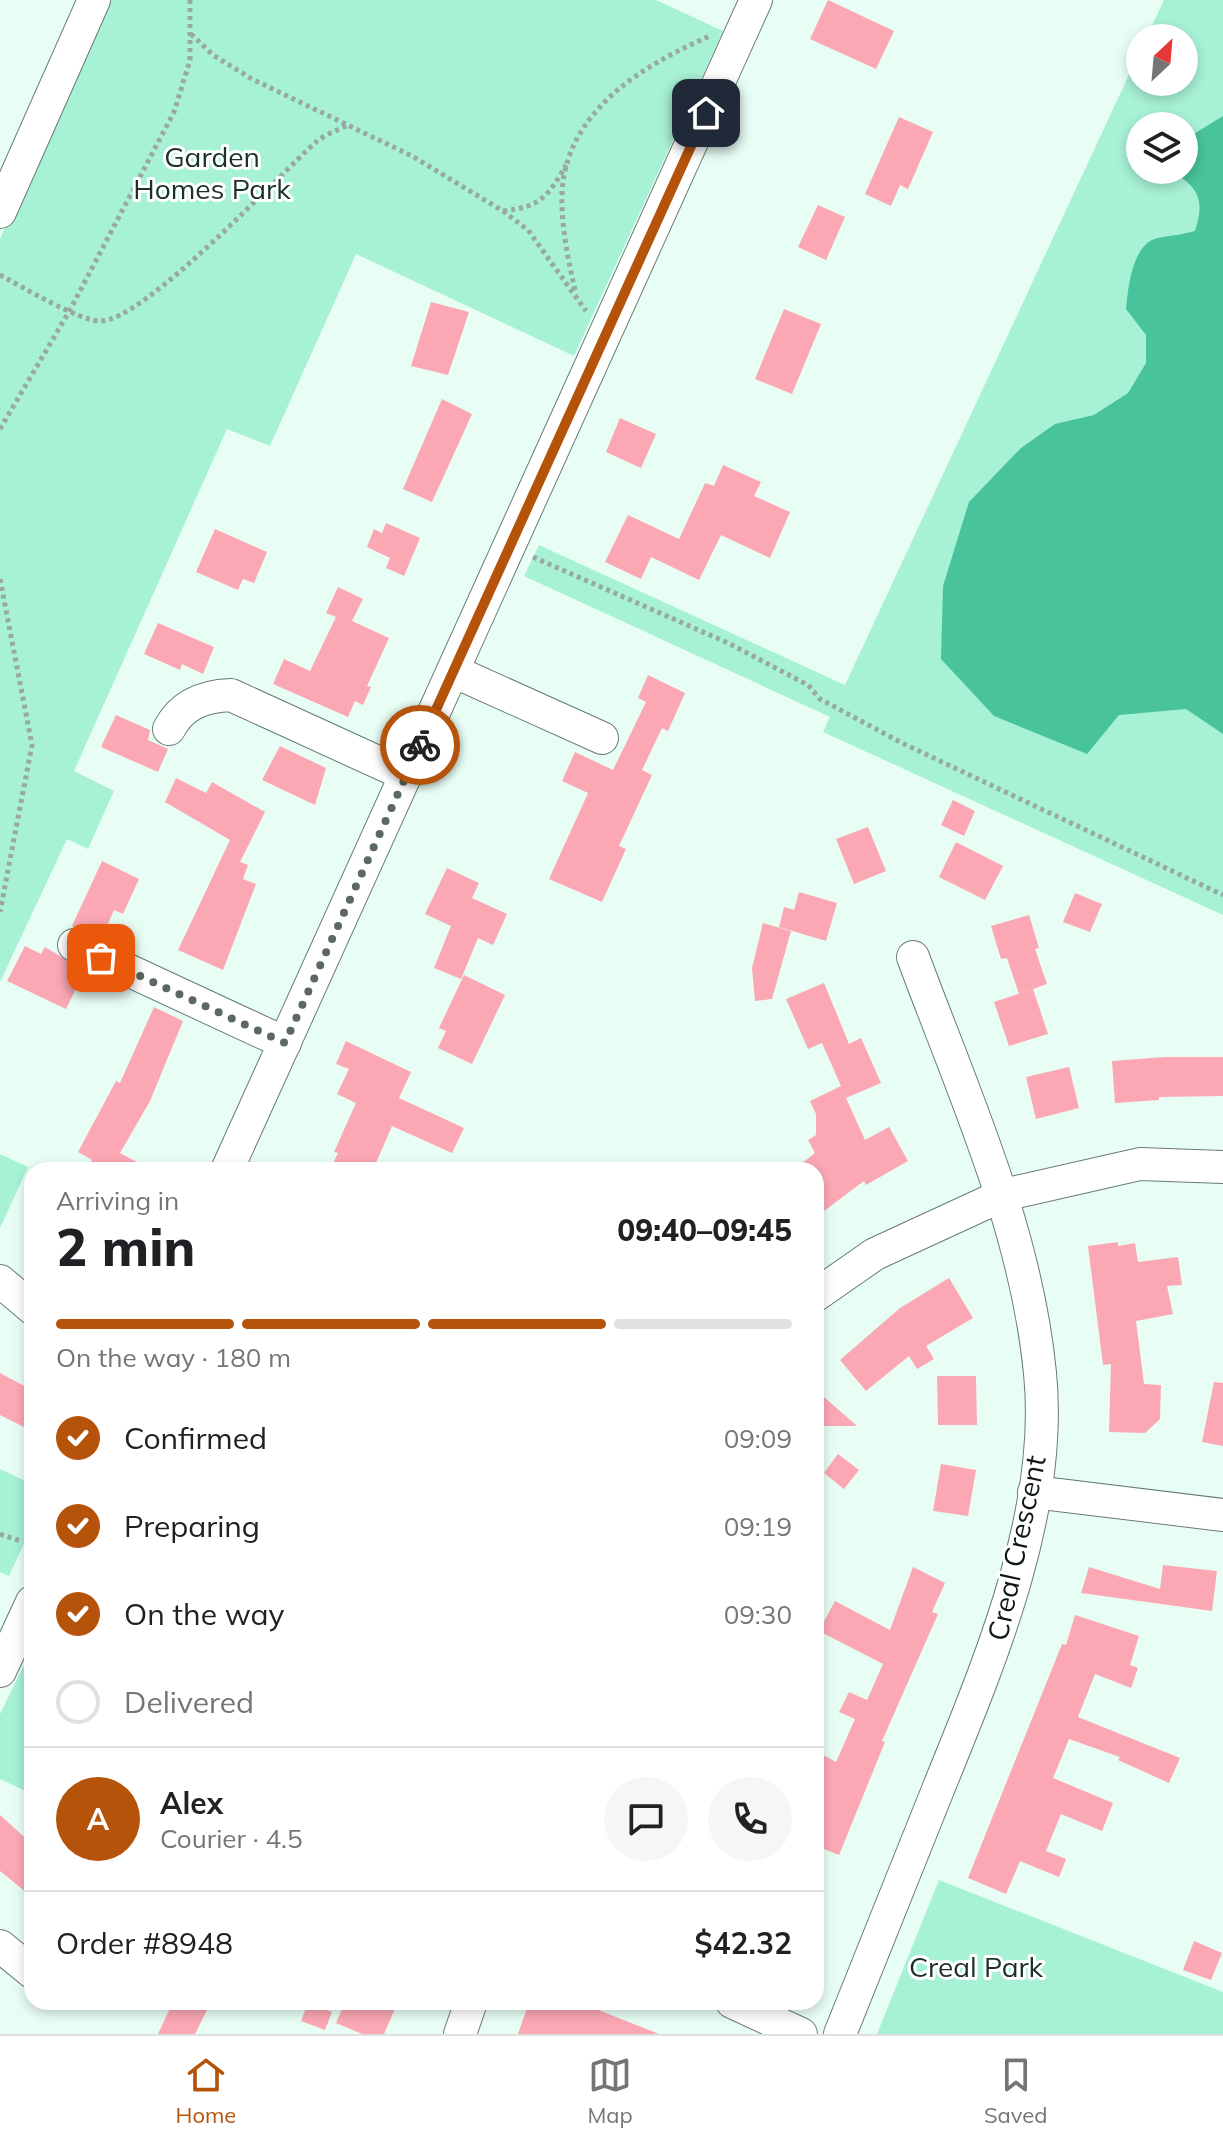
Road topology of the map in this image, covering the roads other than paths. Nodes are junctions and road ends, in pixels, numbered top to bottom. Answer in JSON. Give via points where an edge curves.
{"nodes":[{"id":1,"x":94,"y":0,"type":"edge"},
{"id":2,"x":756,"y":0,"type":"edge"},
{"id":3,"x":0,"y":212,"type":"edge"},
{"id":4,"x":453,"y":671,"type":"junction"},
{"id":5,"x":169,"y":729,"type":"dead end"},
{"id":6,"x":602,"y":738,"type":"dead end"},
{"id":7,"x":406,"y":775,"type":"junction"},
{"id":8,"x":74,"y":945,"type":"dead end"},
{"id":9,"x":913,"y":957,"type":"dead end"},
{"id":10,"x":285,"y":1043,"type":"junction"},
{"id":11,"x":231,"y":1162,"type":"edge"},
{"id":12,"x":1223,"y":1167,"type":"edge"},
{"id":13,"x":1003,"y":1195,"type":"junction"},
{"id":14,"x":0,"y":1281,"type":"edge"},
{"id":15,"x":824,"y":1289,"type":"edge"},
{"id":16,"x":24,"y":1301,"type":"edge"},
{"id":17,"x":1034,"y":1492,"type":"junction"},
{"id":18,"x":1223,"y":1515,"type":"edge"},
{"id":19,"x":24,"y":1619,"type":"edge"},
{"id":20,"x":0,"y":1671,"type":"edge"},
{"id":21,"x":0,"y":1946,"type":"edge"},
{"id":22,"x":24,"y":1966,"type":"edge"},
{"id":23,"x":468,"y":2010,"type":"edge"},
{"id":24,"x":749,"y":2010,"type":"edge"},
{"id":25,"x":460,"y":2034,"type":"edge"},
{"id":26,"x":801,"y":2034,"type":"edge"},
{"id":27,"x":840,"y":2034,"type":"edge"}],
"edges":[{"from":1,"to":3,"type":"street"},
{"from":2,"to":4,"type":"street"},
{"from":4,"to":6,"type":"street"},
{"from":4,"to":7,"type":"street"},
{"from":5,"to":7,"type":"street","via":[[178,712],[211,696],[231,695]]},
{"from":7,"to":10,"type":"street"},
{"from":8,"to":10,"type":"street"},
{"from":9,"to":13,"type":"street","name":"Creal Crescent"},
{"from":10,"to":11,"type":"street"},
{"from":12,"to":13,"type":"street","via":[[1140,1164]]},
{"from":13,"to":15,"type":"street","via":[[875,1254]]},
{"from":13,"to":17,"type":"street","name":"Creal Crescent","via":[[1040,1373]]},
{"from":14,"to":16,"type":"street"},
{"from":17,"to":18,"type":"street"},
{"from":17,"to":27,"type":"street","name":"Creal Crescent","via":[[1001,1632]]},
{"from":19,"to":20,"type":"street"},
{"from":21,"to":22,"type":"street"},
{"from":23,"to":25,"type":"street"},
{"from":24,"to":26,"type":"street"}]}
